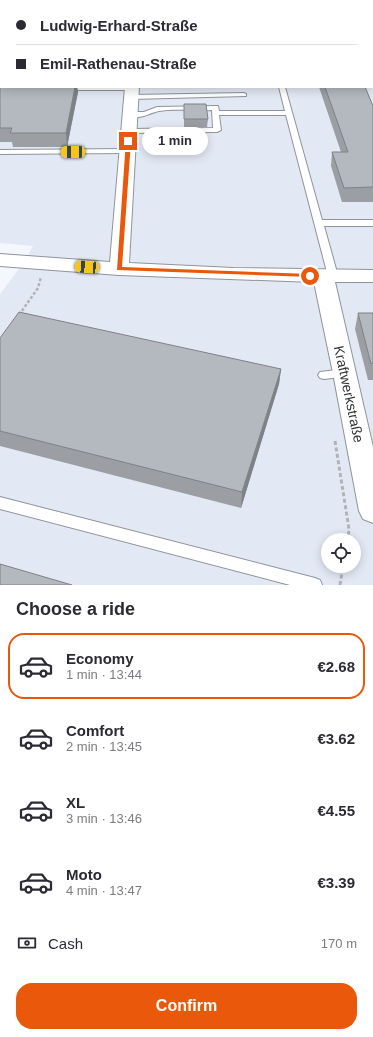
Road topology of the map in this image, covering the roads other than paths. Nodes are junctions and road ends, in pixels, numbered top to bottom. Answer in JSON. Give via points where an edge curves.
{"nodes":[{"id":1,"x":97,"y":88,"type":"edge"},
{"id":2,"x":154,"y":88,"type":"edge"},
{"id":3,"x":282,"y":88,"type":"edge"},
{"id":4,"x":59,"y":89,"type":"edge"},
{"id":5,"x":132,"y":91,"type":"edge"},
{"id":6,"x":244,"y":95,"type":"dead end"},
{"id":7,"x":154,"y":96,"type":"junction"},
{"id":8,"x":289,"y":112,"type":"junction"},
{"id":9,"x":215,"y":113,"type":"junction"},
{"id":10,"x":130,"y":114,"type":"junction"},
{"id":11,"x":129,"y":131,"type":"junction"},
{"id":12,"x":127,"y":151,"type":"junction"},
{"id":13,"x":0,"y":152,"type":"edge"},
{"id":14,"x":318,"y":223,"type":"junction"},
{"id":15,"x":373,"y":223,"type":"edge"},
{"id":16,"x":0,"y":260,"type":"edge"},
{"id":17,"x":119,"y":269,"type":"junction"},
{"id":18,"x":328,"y":276,"type":"junction"},
{"id":19,"x":373,"y":276,"type":"edge"},
{"id":20,"x":0,"y":503,"type":"edge"},
{"id":21,"x":373,"y":511,"type":"edge"},
{"id":22,"x":315,"y":585,"type":"edge"}],
"edges":[{"from":1,"to":4,"type":"lane"},
{"from":1,"to":5,"type":"lane"},
{"from":2,"to":7,"type":"lane"},
{"from":3,"to":8,"type":"lane"},
{"from":5,"to":7,"type":"lane"},
{"from":5,"to":10,"type":"street"},
{"from":6,"to":7,"type":"lane"},
{"from":8,"to":9,"type":"lane"},
{"from":8,"to":14,"type":"lane"},
{"from":9,"to":10,"type":"lane","via":[[214,108],[164,108],[145,114]]},
{"from":9,"to":11,"type":"lane","via":[[217,130]]},
{"from":10,"to":11,"type":"street"},
{"from":11,"to":12,"type":"street"},
{"from":12,"to":13,"type":"lane"},
{"from":12,"to":17,"type":"street"},
{"from":14,"to":15,"type":"lane"},
{"from":14,"to":18,"type":"lane"},
{"from":16,"to":17,"type":"street"},
{"from":17,"to":18,"type":"street"},
{"from":18,"to":19,"type":"street"},
{"from":18,"to":21,"type":"street","name":"Kraftwerkstraße","via":[[335,374]]},
{"from":20,"to":22,"type":"lane"}]}
